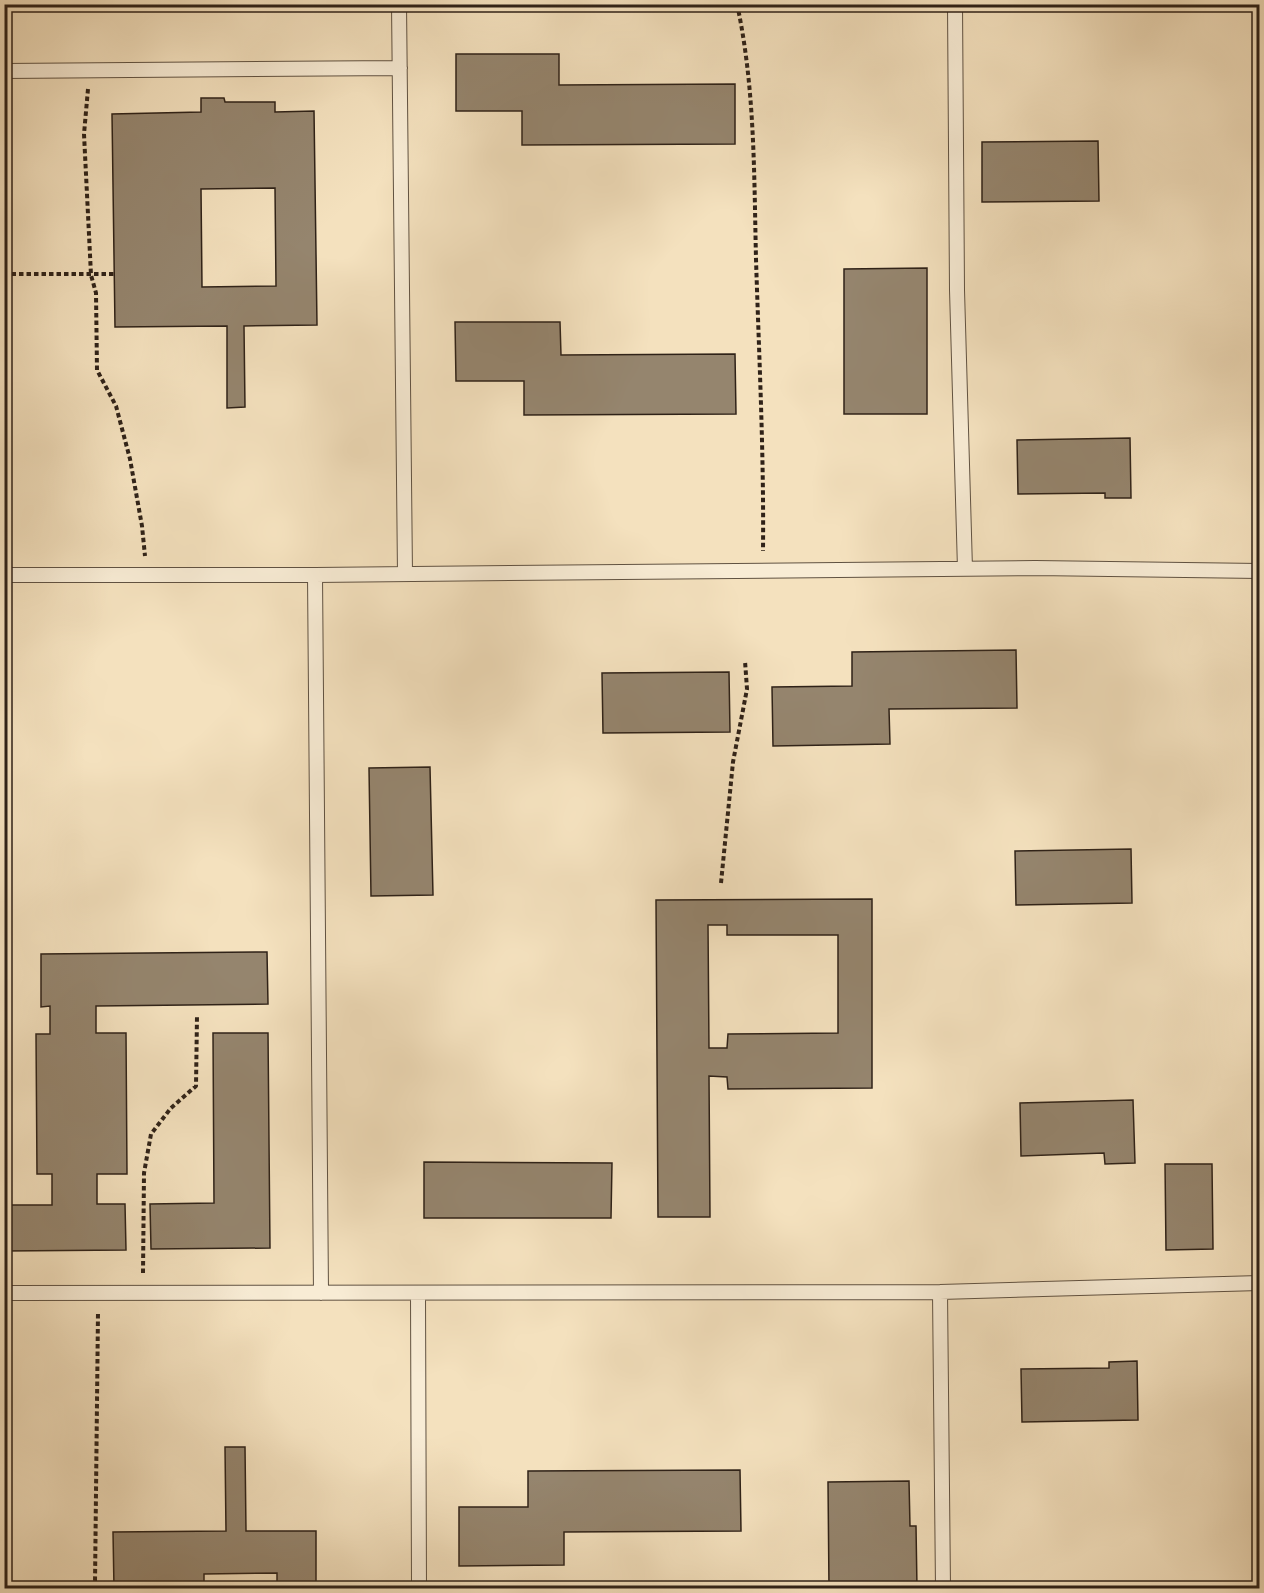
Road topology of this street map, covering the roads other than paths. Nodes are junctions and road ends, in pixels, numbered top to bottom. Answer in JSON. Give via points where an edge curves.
{"nodes":[{"id":1,"x":399,"y":4,"type":"edge"},
{"id":2,"x":955,"y":4,"type":"edge"},
{"id":3,"x":400,"y":68,"type":"junction"},
{"id":4,"x":4,"y":71,"type":"edge"},
{"id":5,"x":965,"y":569,"type":"junction"},
{"id":6,"x":1260,"y":571,"type":"edge"},
{"id":7,"x":405,"y":574,"type":"junction"},
{"id":8,"x":4,"y":575,"type":"edge"},
{"id":9,"x":315,"y":575,"type":"junction"},
{"id":10,"x":1260,"y":1283,"type":"edge"},
{"id":11,"x":940,"y":1292,"type":"junction"},
{"id":12,"x":4,"y":1293,"type":"edge"},
{"id":13,"x":321,"y":1293,"type":"junction"},
{"id":14,"x":418,"y":1293,"type":"junction"},
{"id":15,"x":419,"y":1588,"type":"edge"},
{"id":16,"x":943,"y":1588,"type":"edge"}],
"edges":[{"from":1,"to":3,"type":"lane"},
{"from":2,"to":5,"type":"lane","via":[[957,290]]},
{"from":3,"to":4,"type":"lane"},
{"from":3,"to":7,"type":"lane"},
{"from":5,"to":6,"type":"lane"},
{"from":5,"to":7,"type":"lane"},
{"from":7,"to":9,"type":"lane"},
{"from":8,"to":9,"type":"lane"},
{"from":9,"to":13,"type":"lane"},
{"from":10,"to":11,"type":"lane"},
{"from":11,"to":14,"type":"lane"},
{"from":11,"to":16,"type":"lane"},
{"from":12,"to":13,"type":"lane"},
{"from":13,"to":14,"type":"lane"},
{"from":14,"to":15,"type":"lane"}]}
